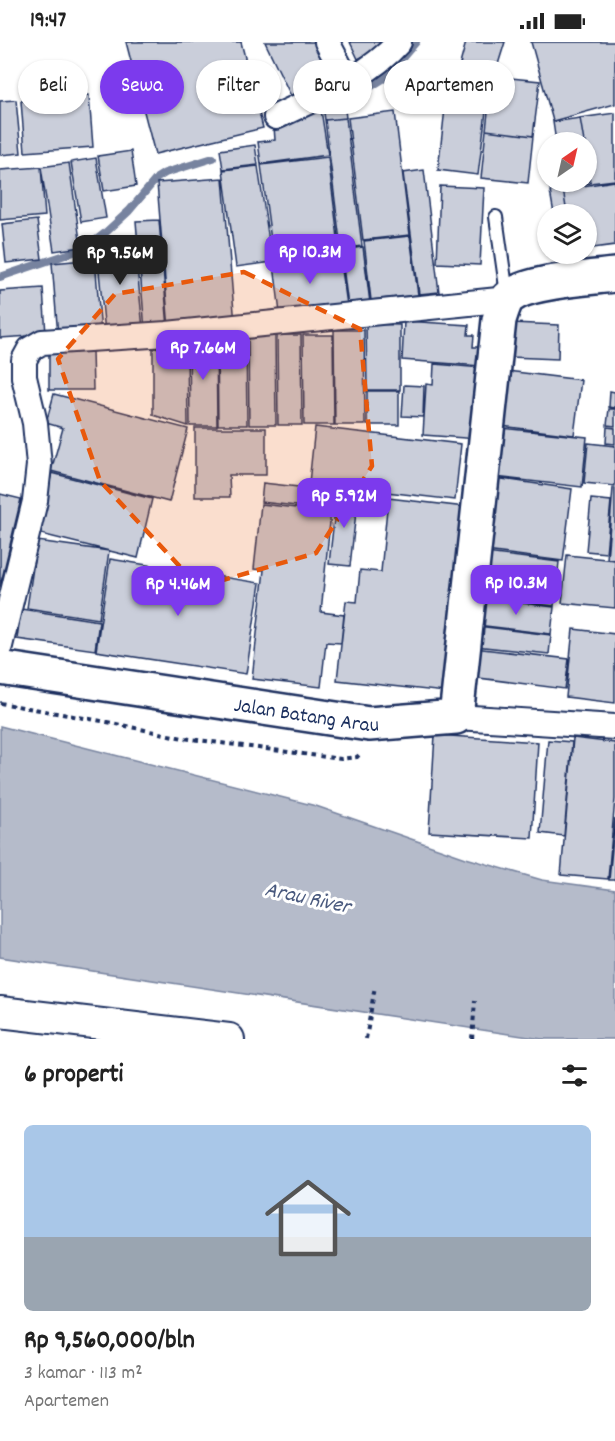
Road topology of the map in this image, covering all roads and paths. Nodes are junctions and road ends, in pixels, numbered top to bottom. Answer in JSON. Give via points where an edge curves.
{"nodes":[{"id":1,"x":327,"y":42,"type":"edge"},
{"id":2,"x":399,"y":42,"type":"edge"},
{"id":3,"x":336,"y":60,"type":"edge"},
{"id":4,"x":372,"y":66,"type":"edge"},
{"id":5,"x":293,"y":109,"type":"edge"},
{"id":6,"x":276,"y":117,"type":"dead end"},
{"id":7,"x":496,"y":217,"type":"dead end"},
{"id":8,"x":615,"y":275,"type":"edge"},
{"id":9,"x":508,"y":298,"type":"junction"},
{"id":10,"x":0,"y":646,"type":"edge"},
{"id":11,"x":0,"y":668,"type":"edge"},
{"id":12,"x":0,"y":703,"type":"edge"},
{"id":13,"x":456,"y":717,"type":"junction"},
{"id":14,"x":369,"y":724,"type":"junction"},
{"id":15,"x":615,"y":727,"type":"edge"},
{"id":16,"x":375,"y":986,"type":"dead end"},
{"id":17,"x":475,"y":1001,"type":"dead end"},
{"id":18,"x":0,"y":1012,"type":"edge"},
{"id":19,"x":229,"y":1039,"type":"edge"},
{"id":20,"x":366,"y":1039,"type":"edge"},
{"id":21,"x":472,"y":1039,"type":"edge"}],
"edges":[{"from":1,"to":3,"type":"street"},
{"from":2,"to":4,"type":"street"},
{"from":5,"to":6,"type":"street"},
{"from":7,"to":9,"type":"lane"},
{"from":8,"to":9,"type":"main road","via":[[542,284]]},
{"from":9,"to":10,"type":"street","via":[[167,334],[42,342],[30,349],[24,360],[24,377],[35,423],[39,465],[35,501]]},
{"from":9,"to":13,"type":"main road","via":[[499,320]]},
{"from":11,"to":14,"type":"main road","name":"Jalan Batang Arau"},
{"from":12,"to":14,"type":"path","via":[[183,738],[341,759],[357,757],[366,747]]},
{"from":13,"to":14,"type":"main road","name":"Jalan Batang Arau"},
{"from":13,"to":15,"type":"street","name":"Jalan Batang Arau"},
{"from":16,"to":20,"type":"path"},
{"from":17,"to":21,"type":"path"},
{"from":18,"to":19,"type":"street"}]}
